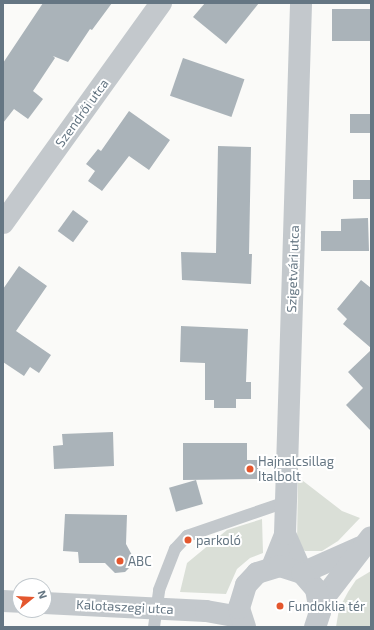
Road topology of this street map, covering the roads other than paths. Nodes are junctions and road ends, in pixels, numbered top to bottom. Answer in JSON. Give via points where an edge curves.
{"nodes":[{"id":1,"x":161,"y":3,"type":"edge"},
{"id":2,"x":301,"y":3,"type":"edge"},
{"id":3,"x":3,"y":223,"type":"edge"},
{"id":4,"x":286,"y":502,"type":"junction"},
{"id":5,"x":285,"y":534,"type":"junction"},
{"id":6,"x":367,"y":542,"type":"edge"},
{"id":7,"x":272,"y":567,"type":"junction"},
{"id":8,"x":302,"y":572,"type":"junction"},
{"id":9,"x":320,"y":603,"type":"junction"},
{"id":10,"x":52,"y":604,"type":"edge"},
{"id":11,"x":241,"y":615,"type":"edge"},
{"id":12,"x":155,"y":618,"type":"edge"},
{"id":13,"x":315,"y":627,"type":"edge"}],
"edges":[{"from":1,"to":3,"type":"street","name":"Szendrői utca"},
{"from":2,"to":4,"type":"street","name":"Szigetvári utca"},
{"from":4,"to":5,"type":"street","name":"Szigetvári utca"},
{"from":4,"to":12,"type":"lane","via":[[187,536],[175,549],[159,590]]},
{"from":5,"to":7,"type":"street","name":"Szigetvári utca"},
{"from":5,"to":8,"type":"street","name":"Szigetvári utca"},
{"from":6,"to":8,"type":"street"},
{"from":6,"to":9,"type":"street"},
{"from":7,"to":8,"type":"street","via":[[288,567]]},
{"from":7,"to":11,"type":"street","via":[[250,578]]},
{"from":8,"to":9,"type":"street","via":[[316,589]]},
{"from":9,"to":13,"type":"street"},
{"from":10,"to":12,"type":"street","name":"Kalotaszegi utca"},
{"from":11,"to":12,"type":"street","name":"Kalotaszegi utca","via":[[206,611]]}]}
